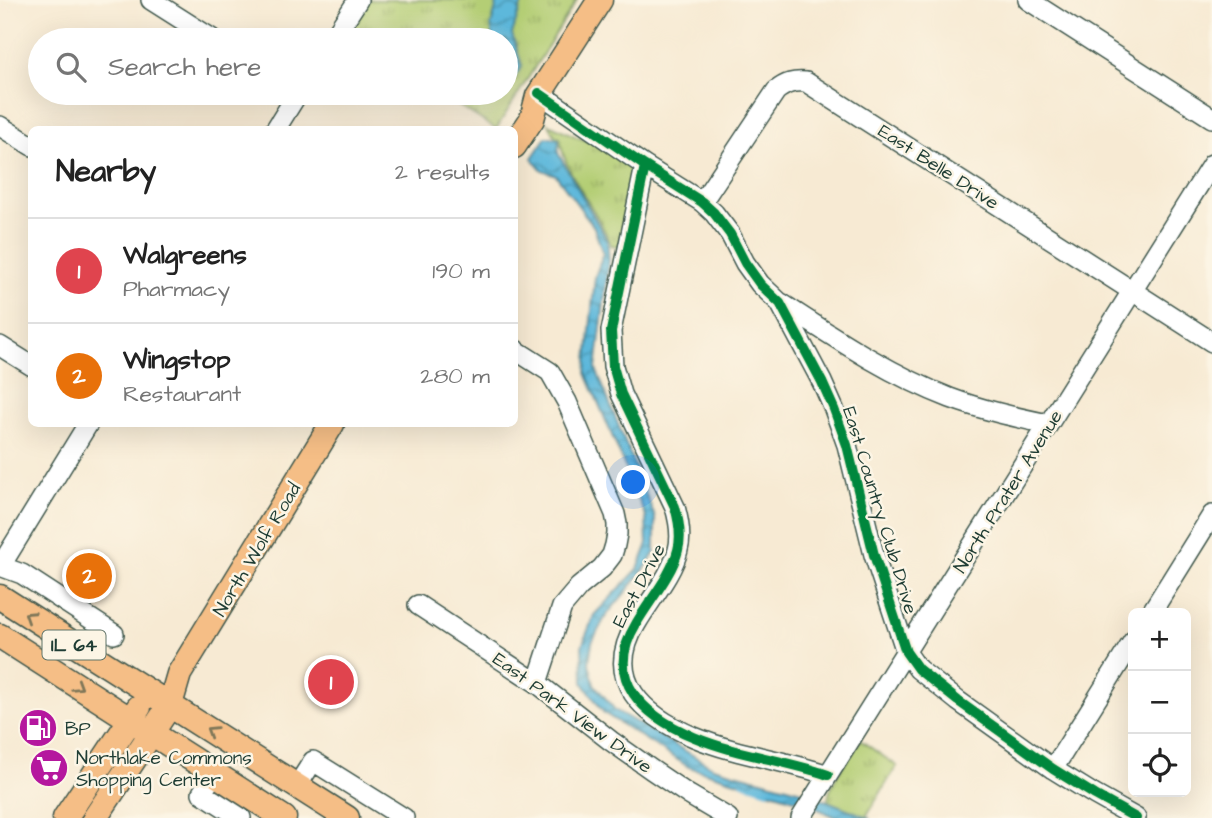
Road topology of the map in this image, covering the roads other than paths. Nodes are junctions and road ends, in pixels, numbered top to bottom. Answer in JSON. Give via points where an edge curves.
{"nodes":[{"id":1,"x":151,"y":0,"type":"edge"},
{"id":2,"x":358,"y":0,"type":"edge"},
{"id":3,"x":600,"y":0,"type":"edge"},
{"id":4,"x":1028,"y":0,"type":"edge"},
{"id":5,"x":195,"y":28,"type":"edge"},
{"id":6,"x":340,"y":28,"type":"edge"},
{"id":7,"x":538,"y":95,"type":"junction"},
{"id":8,"x":290,"y":105,"type":"edge"},
{"id":9,"x":1212,"y":118,"type":"edge"},
{"id":10,"x":0,"y":125,"type":"edge"},
{"id":11,"x":277,"y":126,"type":"edge"},
{"id":12,"x":511,"y":126,"type":"edge"},
{"id":13,"x":518,"y":140,"type":"edge"},
{"id":14,"x":28,"y":143,"type":"edge"},
{"id":15,"x":1212,"y":164,"type":"edge"},
{"id":16,"x":645,"y":166,"type":"junction"},
{"id":17,"x":702,"y":202,"type":"junction"},
{"id":18,"x":1132,"y":290,"type":"junction"},
{"id":19,"x":780,"y":303,"type":"junction"},
{"id":20,"x":1212,"y":342,"type":"edge"},
{"id":21,"x":0,"y":346,"type":"edge"},
{"id":22,"x":518,"y":352,"type":"edge"},
{"id":23,"x":28,"y":364,"type":"edge"},
{"id":24,"x":1048,"y":425,"type":"junction"},
{"id":25,"x":86,"y":427,"type":"edge"},
{"id":26,"x":330,"y":427,"type":"edge"},
{"id":27,"x":1212,"y":515,"type":"edge"},
{"id":28,"x":0,"y":567,"type":"edge"},
{"id":29,"x":0,"y":597,"type":"edge"},
{"id":30,"x":418,"y":605,"type":"dead end"},
{"id":31,"x":1154,"y":608,"type":"edge"},
{"id":32,"x":114,"y":634,"type":"dead end"},
{"id":33,"x":0,"y":636,"type":"edge"},
{"id":34,"x":1128,"y":649,"type":"edge"},
{"id":35,"x":906,"y":652,"type":"junction"},
{"id":36,"x":179,"y":674,"type":"junction"},
{"id":37,"x":537,"y":683,"type":"junction"},
{"id":38,"x":149,"y":692,"type":"junction"},
{"id":39,"x":170,"y":705,"type":"junction"},
{"id":40,"x":131,"y":719,"type":"junction"},
{"id":41,"x":152,"y":733,"type":"junction"},
{"id":42,"x":1053,"y":769,"type":"junction"},
{"id":43,"x":208,"y":783,"type":"junction"},
{"id":44,"x":823,"y":783,"type":"junction"},
{"id":45,"x":297,"y":786,"type":"junction"},
{"id":46,"x":802,"y":816,"type":"edge"},
{"id":47,"x":65,"y":818,"type":"edge"},
{"id":48,"x":95,"y":818,"type":"edge"},
{"id":49,"x":241,"y":818,"type":"edge"},
{"id":50,"x":284,"y":818,"type":"edge"},
{"id":51,"x":347,"y":818,"type":"edge"},
{"id":52,"x":404,"y":818,"type":"edge"},
{"id":53,"x":728,"y":818,"type":"edge"},
{"id":54,"x":1136,"y":818,"type":"edge"}],
"edges":[{"from":1,"to":5,"type":"street"},
{"from":2,"to":6,"type":"street"},
{"from":3,"to":7,"type":"main road"},
{"from":4,"to":9,"type":"street"},
{"from":7,"to":12,"type":"main road"},
{"from":7,"to":13,"type":"main road","via":[[532,119]]},
{"from":7,"to":16,"type":"street","name":"East Country Club Drive"},
{"from":8,"to":11,"type":"street"},
{"from":10,"to":14,"type":"street"},
{"from":15,"to":18,"type":"street","name":"North Prater Avenue"},
{"from":16,"to":17,"type":"street","name":"East Country Club Drive"},
{"from":16,"to":44,"type":"street","name":"East Drive","via":[[611,331],[613,366],[621,394],[676,507],[680,539],[676,558],[628,640],[624,676],[644,707],[672,727],[719,746],[809,769]]},
{"from":17,"to":18,"type":"street","name":"East Belle Drive","via":[[776,91],[785,84],[806,82]]},
{"from":17,"to":19,"type":"street","name":"East Country Club Drive","via":[[723,223],[760,284]]},
{"from":18,"to":20,"type":"street","name":"East Belle Drive"},
{"from":18,"to":24,"type":"street","name":"North Prater Avenue"},
{"from":19,"to":24,"type":"street","via":[[868,357],[949,397]]},
{"from":19,"to":35,"type":"street","name":"East Country Club Drive","via":[[822,382],[847,445],[874,555]]},
{"from":21,"to":23,"type":"street"},
{"from":22,"to":37,"type":"street","via":[[550,372],[617,524],[608,561],[562,607]]},
{"from":24,"to":35,"type":"street","name":"North Prater Avenue"},
{"from":25,"to":28,"type":"street"},
{"from":26,"to":36,"type":"main road","name":"North Wolf Road"},
{"from":27,"to":31,"type":"street"},
{"from":28,"to":32,"type":"street","via":[[22,574]]},
{"from":38,"to":29,"type":"main road","number":"IL 64","one_way":true},
{"from":30,"to":37,"type":"street","name":"East Park View Drive"},
{"from":33,"to":40,"type":"main road","number":"IL 64","one_way":true},
{"from":34,"to":42,"type":"street"},
{"from":35,"to":42,"type":"street","name":"East Country Club Drive","via":[[918,669],[948,693]]},
{"from":35,"to":44,"type":"street","name":"North Prater Avenue"},
{"from":36,"to":38,"type":"main road","name":"North Wolf Road"},
{"from":36,"to":39,"type":"main road","name":"North Wolf Road"},
{"from":37,"to":53,"type":"street","name":"East Park View Drive","via":[[621,748]]},
{"from":38,"to":39,"type":"main road","number":"IL 64"},
{"from":38,"to":40,"type":"main road"},
{"from":39,"to":41,"type":"main road","name":"North Wolf Road"},
{"from":45,"to":39,"type":"main road","number":"IL 64","one_way":true},
{"from":40,"to":41,"type":"main road","number":"IL 64"},
{"from":40,"to":47,"type":"main road"},
{"from":41,"to":43,"type":"main road","number":"IL 64"},
{"from":41,"to":48,"type":"main road","name":"North Wolf Road"},
{"from":42,"to":54,"type":"street","name":"East Country Club Drive"},
{"from":43,"to":49,"type":"street"},
{"from":43,"to":50,"type":"main road","number":"IL 64"},
{"from":44,"to":46,"type":"street","name":"North Prater Avenue"},
{"from":45,"to":51,"type":"main road","number":"IL 64"},
{"from":45,"to":52,"type":"street","via":[[313,761]]}]}
